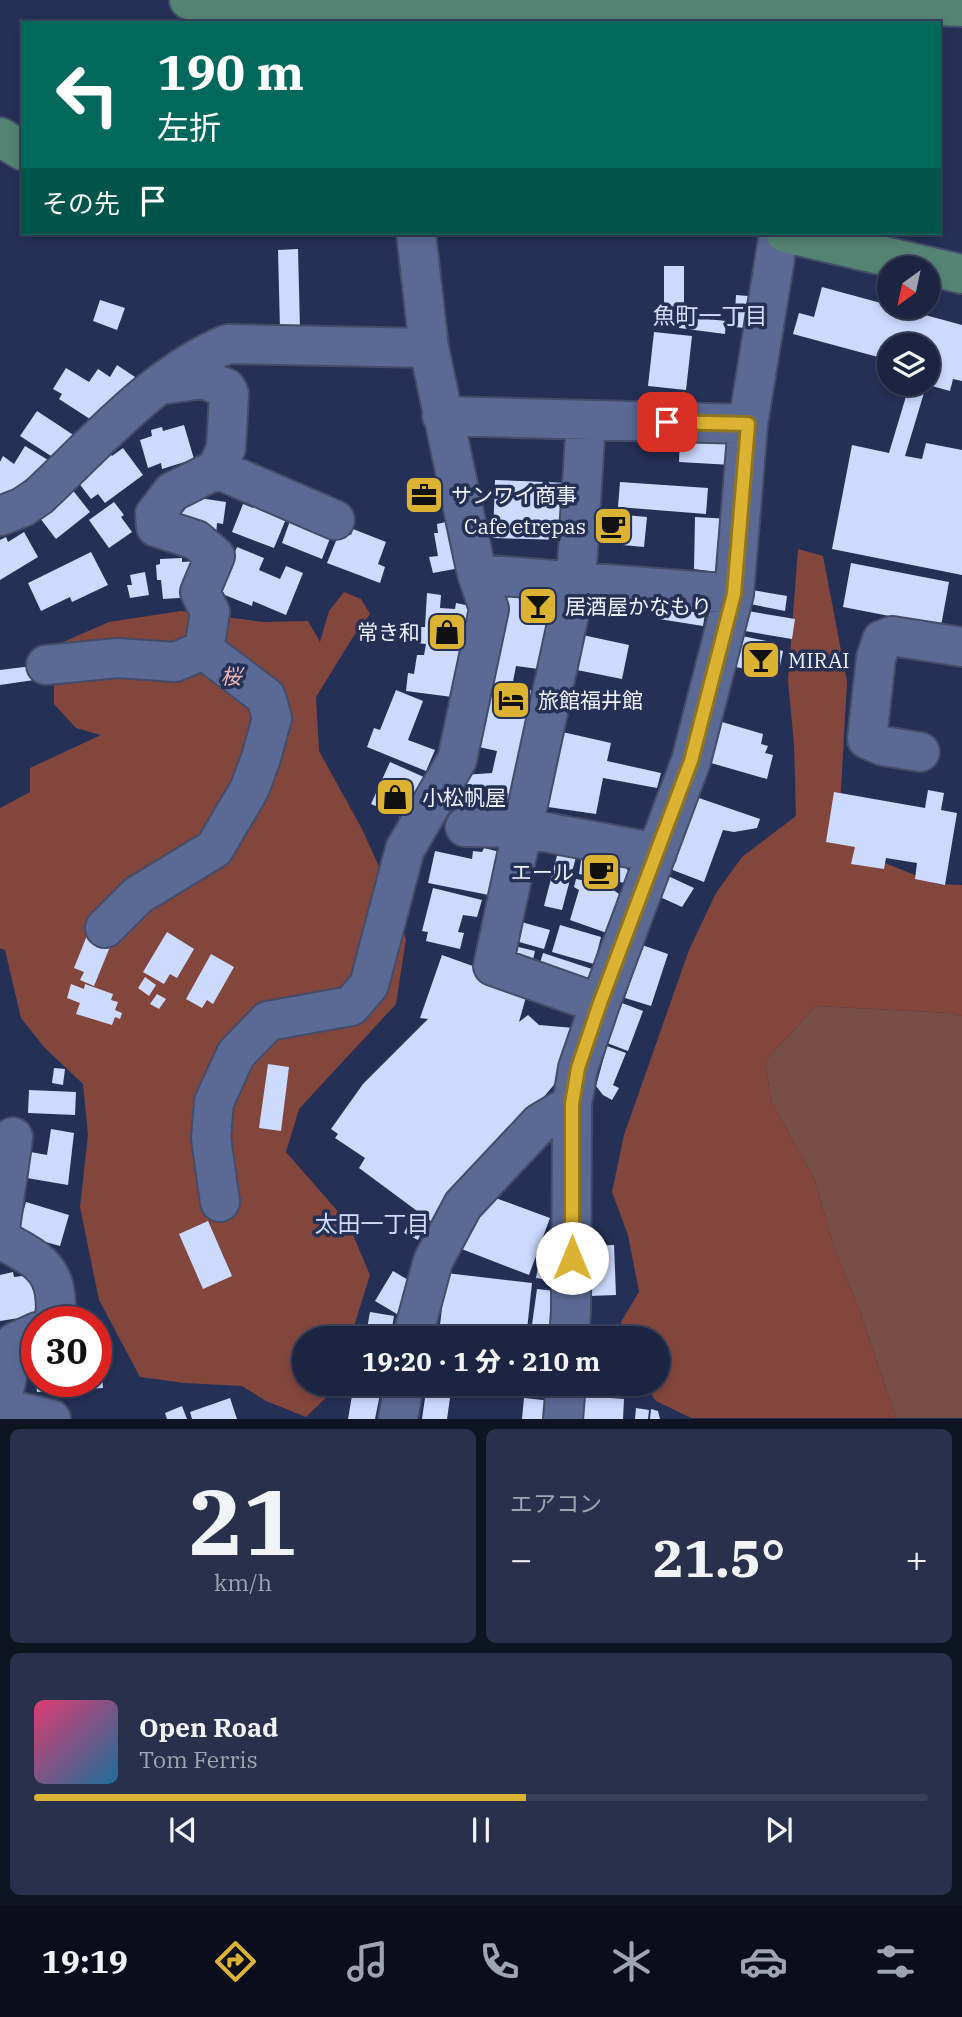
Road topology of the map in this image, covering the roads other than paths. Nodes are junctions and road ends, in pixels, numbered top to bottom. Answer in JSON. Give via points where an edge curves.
{"nodes":[{"id":1,"x":189,"y":0,"type":"edge"},
{"id":2,"x":962,"y":7,"type":"edge"},
{"id":3,"x":811,"y":12,"type":"edge"},
{"id":4,"x":410,"y":16,"type":"edge"},
{"id":5,"x":0,"y":138,"type":"edge"},
{"id":6,"x":21,"y":150,"type":"edge"},
{"id":7,"x":416,"y":235,"type":"edge"},
{"id":8,"x":779,"y":235,"type":"edge"},
{"id":9,"x":795,"y":235,"type":"edge"},
{"id":10,"x":962,"y":274,"type":"edge"},
{"id":11,"x":429,"y":348,"type":"junction"},
{"id":12,"x":157,"y":386,"type":"junction"},
{"id":13,"x":442,"y":416,"type":"junction"},
{"id":14,"x":586,"y":420,"type":"junction"},
{"id":15,"x":748,"y":424,"type":"junction"},
{"id":16,"x":217,"y":469,"type":"junction"},
{"id":17,"x":0,"y":516,"type":"edge"},
{"id":18,"x":335,"y":520,"type":"dead end"},
{"id":19,"x":477,"y":574,"type":"junction"},
{"id":20,"x":576,"y":582,"type":"junction"},
{"id":21,"x":734,"y":594,"type":"junction"},
{"id":22,"x":962,"y":647,"type":"edge"},
{"id":23,"x":204,"y":650,"type":"junction"},
{"id":24,"x":47,"y":664,"type":"dead end"},
{"id":25,"x":920,"y":752,"type":"dead end"},
{"id":26,"x":466,"y":827,"type":"dead end"},
{"id":27,"x":523,"y":828,"type":"junction"},
{"id":28,"x":657,"y":853,"type":"junction"},
{"id":29,"x":105,"y":928,"type":"dead end"},
{"id":30,"x":600,"y":1003,"type":"junction"},
{"id":31,"x":572,"y":1104,"type":"junction"},
{"id":32,"x":13,"y":1137,"type":"dead end"},
{"id":33,"x":220,"y":1202,"type":"dead end"},
{"id":34,"x":0,"y":1228,"type":"edge"},
{"id":35,"x":0,"y":1239,"type":"edge"},
{"id":36,"x":56,"y":1306,"type":"edge"},
{"id":37,"x":416,"y":1326,"type":"edge"},
{"id":38,"x":570,"y":1326,"type":"edge"},
{"id":39,"x":21,"y":1339,"type":"edge"},
{"id":40,"x":402,"y":1396,"type":"edge"},
{"id":41,"x":565,"y":1396,"type":"edge"},
{"id":42,"x":0,"y":1408,"type":"edge"},
{"id":43,"x":0,"y":1414,"type":"edge"},
{"id":44,"x":51,"y":1419,"type":"edge"},
{"id":45,"x":398,"y":1419,"type":"edge"},
{"id":46,"x":563,"y":1419,"type":"edge"}],
"edges":[{"from":1,"to":4,"type":"main road","via":[[234,10]]},
{"from":2,"to":3,"type":"main road"},
{"from":3,"to":4,"type":"main road"},
{"from":5,"to":6,"type":"main road"},
{"from":7,"to":11,"type":"street"},
{"from":8,"to":15,"type":"street"},
{"from":9,"to":10,"type":"main road"},
{"from":11,"to":12,"type":"street","via":[[228,344],[204,354]]},
{"from":11,"to":13,"type":"street"},
{"from":12,"to":16,"type":"street","via":[[203,379],[226,388],[226,448]]},
{"from":12,"to":17,"type":"street","via":[[39,496]]},
{"from":13,"to":14,"type":"street"},
{"from":13,"to":19,"type":"street"},
{"from":14,"to":15,"type":"street"},
{"from":14,"to":20,"type":"street"},
{"from":15,"to":21,"type":"street"},
{"from":16,"to":18,"type":"street"},
{"from":16,"to":23,"type":"street","via":[[172,492],[155,514],[156,527],[196,540],[215,556],[200,592],[210,612]]},
{"from":19,"to":20,"type":"street"},
{"from":19,"to":33,"type":"street","via":[[489,609],[457,760],[405,849],[369,985],[351,1006],[268,1021],[236,1054],[214,1102],[211,1138]]},
{"from":20,"to":21,"type":"street"},
{"from":20,"to":27,"type":"street"},
{"from":21,"to":28,"type":"street","via":[[691,761]]},
{"from":22,"to":25,"type":"street","via":[[892,636],[882,640],[867,739]]},
{"from":23,"to":24,"type":"street","via":[[175,662],[118,658]]},
{"from":23,"to":29,"type":"street","via":[[266,697],[272,719],[261,758],[214,849],[138,895]]},
{"from":26,"to":27,"type":"street"},
{"from":27,"to":28,"type":"street"},
{"from":27,"to":30,"type":"street","via":[[493,966]]},
{"from":28,"to":30,"type":"street"},
{"from":30,"to":31,"type":"street","via":[[578,1068]]},
{"from":31,"to":37,"type":"street","via":[[540,1123],[463,1205],[433,1261]]},
{"from":31,"to":38,"type":"street"},
{"from":32,"to":34,"type":"street"},
{"from":35,"to":36,"type":"street","via":[[41,1263],[53,1280]]},
{"from":39,"to":42,"type":"street","via":[[15,1342]]},
{"from":40,"to":45,"type":"street"},
{"from":41,"to":46,"type":"street"},
{"from":43,"to":44,"type":"street","via":[[10,1410]]}]}
